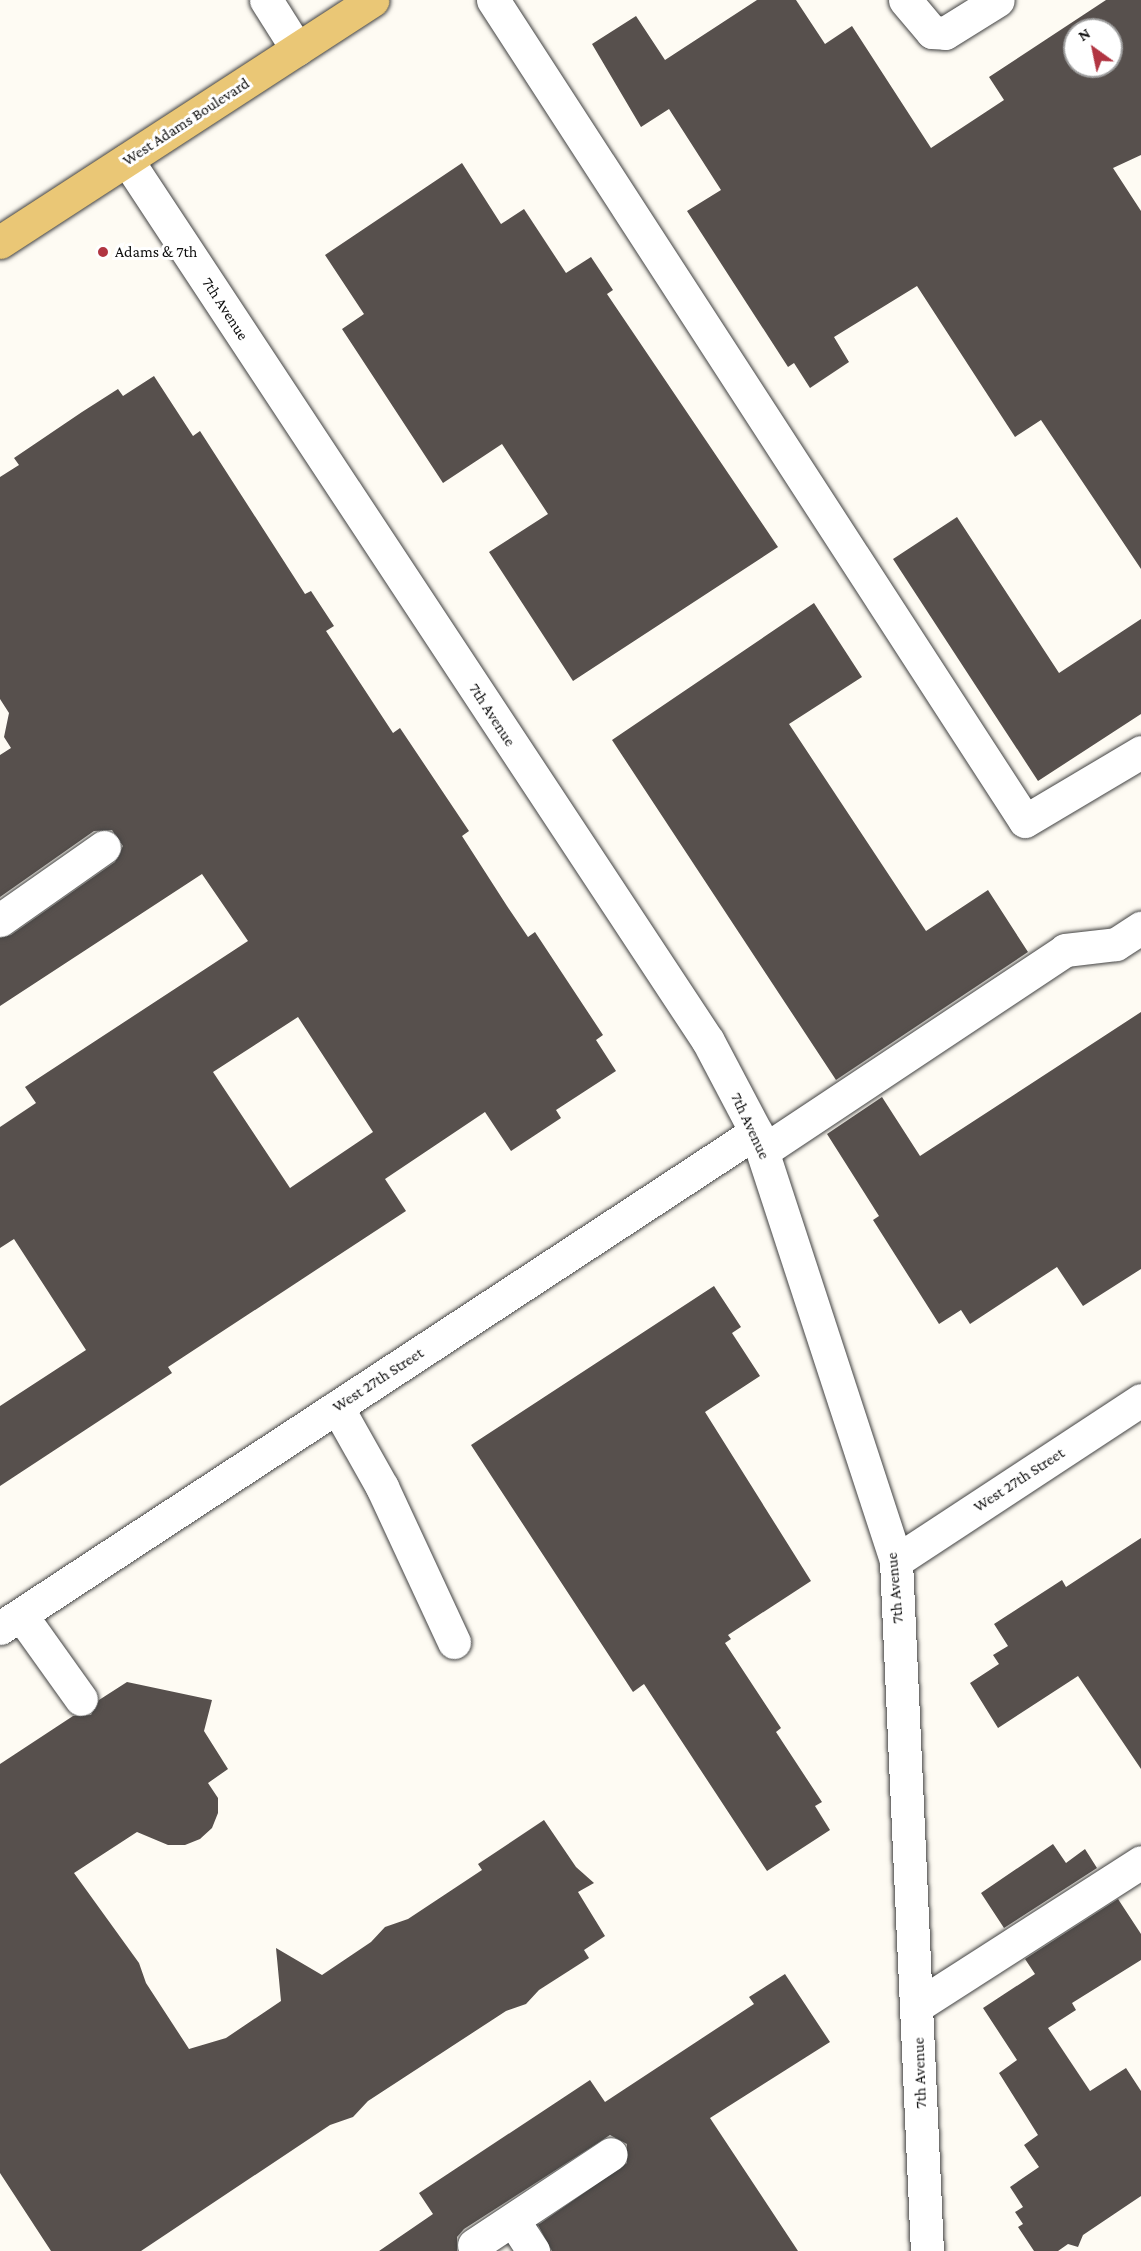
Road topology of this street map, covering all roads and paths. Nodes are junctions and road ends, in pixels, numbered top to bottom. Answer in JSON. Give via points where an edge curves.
{"nodes":[{"id":1,"x":266,"y":0,"type":"edge"},
{"id":2,"x":372,"y":0,"type":"edge"},
{"id":3,"x":493,"y":0,"type":"edge"},
{"id":4,"x":905,"y":0,"type":"edge"},
{"id":5,"x":998,"y":0,"type":"edge"},
{"id":6,"x":297,"y":49,"type":"junction"},
{"id":7,"x":127,"y":160,"type":"junction"},
{"id":8,"x":0,"y":242,"type":"edge"},
{"id":9,"x":1141,"y":752,"type":"edge"},
{"id":10,"x":104,"y":847,"type":"dead end"},
{"id":11,"x":0,"y":920,"type":"edge"},
{"id":12,"x":1141,"y":928,"type":"edge"},
{"id":13,"x":760,"y":1141,"type":"junction"},
{"id":14,"x":1141,"y":1400,"type":"edge"},
{"id":15,"x":337,"y":1407,"type":"junction"},
{"id":16,"x":896,"y":1561,"type":"junction"},
{"id":17,"x":10,"y":1621,"type":"edge"},
{"id":18,"x":454,"y":1642,"type":"dead end"},
{"id":19,"x":81,"y":1699,"type":"dead end"},
{"id":20,"x":1141,"y":1862,"type":"edge"},
{"id":21,"x":917,"y":2006,"type":"junction"},
{"id":22,"x":611,"y":2154,"type":"dead end"},
{"id":23,"x":513,"y":2220,"type":"junction"},
{"id":24,"x":474,"y":2245,"type":"dead end"},
{"id":25,"x":533,"y":2251,"type":"edge"},
{"id":26,"x":927,"y":2251,"type":"edge"}],
"edges":[{"from":1,"to":6,"type":"street"},
{"from":2,"to":6,"type":"main road","name":"West Adams Boulevard"},
{"from":3,"to":9,"type":"street","via":[[1025,821]]},
{"from":4,"to":5,"type":"street","via":[[932,32],[945,33]]},
{"from":6,"to":7,"type":"main road","name":"West Adams Boulevard"},
{"from":7,"to":8,"type":"main road","name":"West Adams Boulevard"},
{"from":7,"to":13,"type":"street","name":"7th Avenue","via":[[708,1041]]},
{"from":10,"to":11,"type":"street"},
{"from":12,"to":13,"type":"street","name":"West 27th Street","via":[[1116,944],[1065,950],[906,1059]]},
{"from":13,"to":15,"type":"street","name":"West 27th Street"},
{"from":13,"to":16,"type":"street","name":"7th Avenue"},
{"from":14,"to":16,"type":"street","name":"West 27th Street"},
{"from":15,"to":17,"type":"street","name":"West 27th Street"},
{"from":15,"to":18,"type":"street","via":[[382,1487]]},
{"from":16,"to":21,"type":"street","name":"7th Avenue"},
{"from":17,"to":19,"type":"street"},
{"from":20,"to":21,"type":"street"},
{"from":21,"to":26,"type":"street","name":"7th Avenue"},
{"from":22,"to":23,"type":"street"},
{"from":23,"to":24,"type":"street"},
{"from":23,"to":25,"type":"street"}]}
